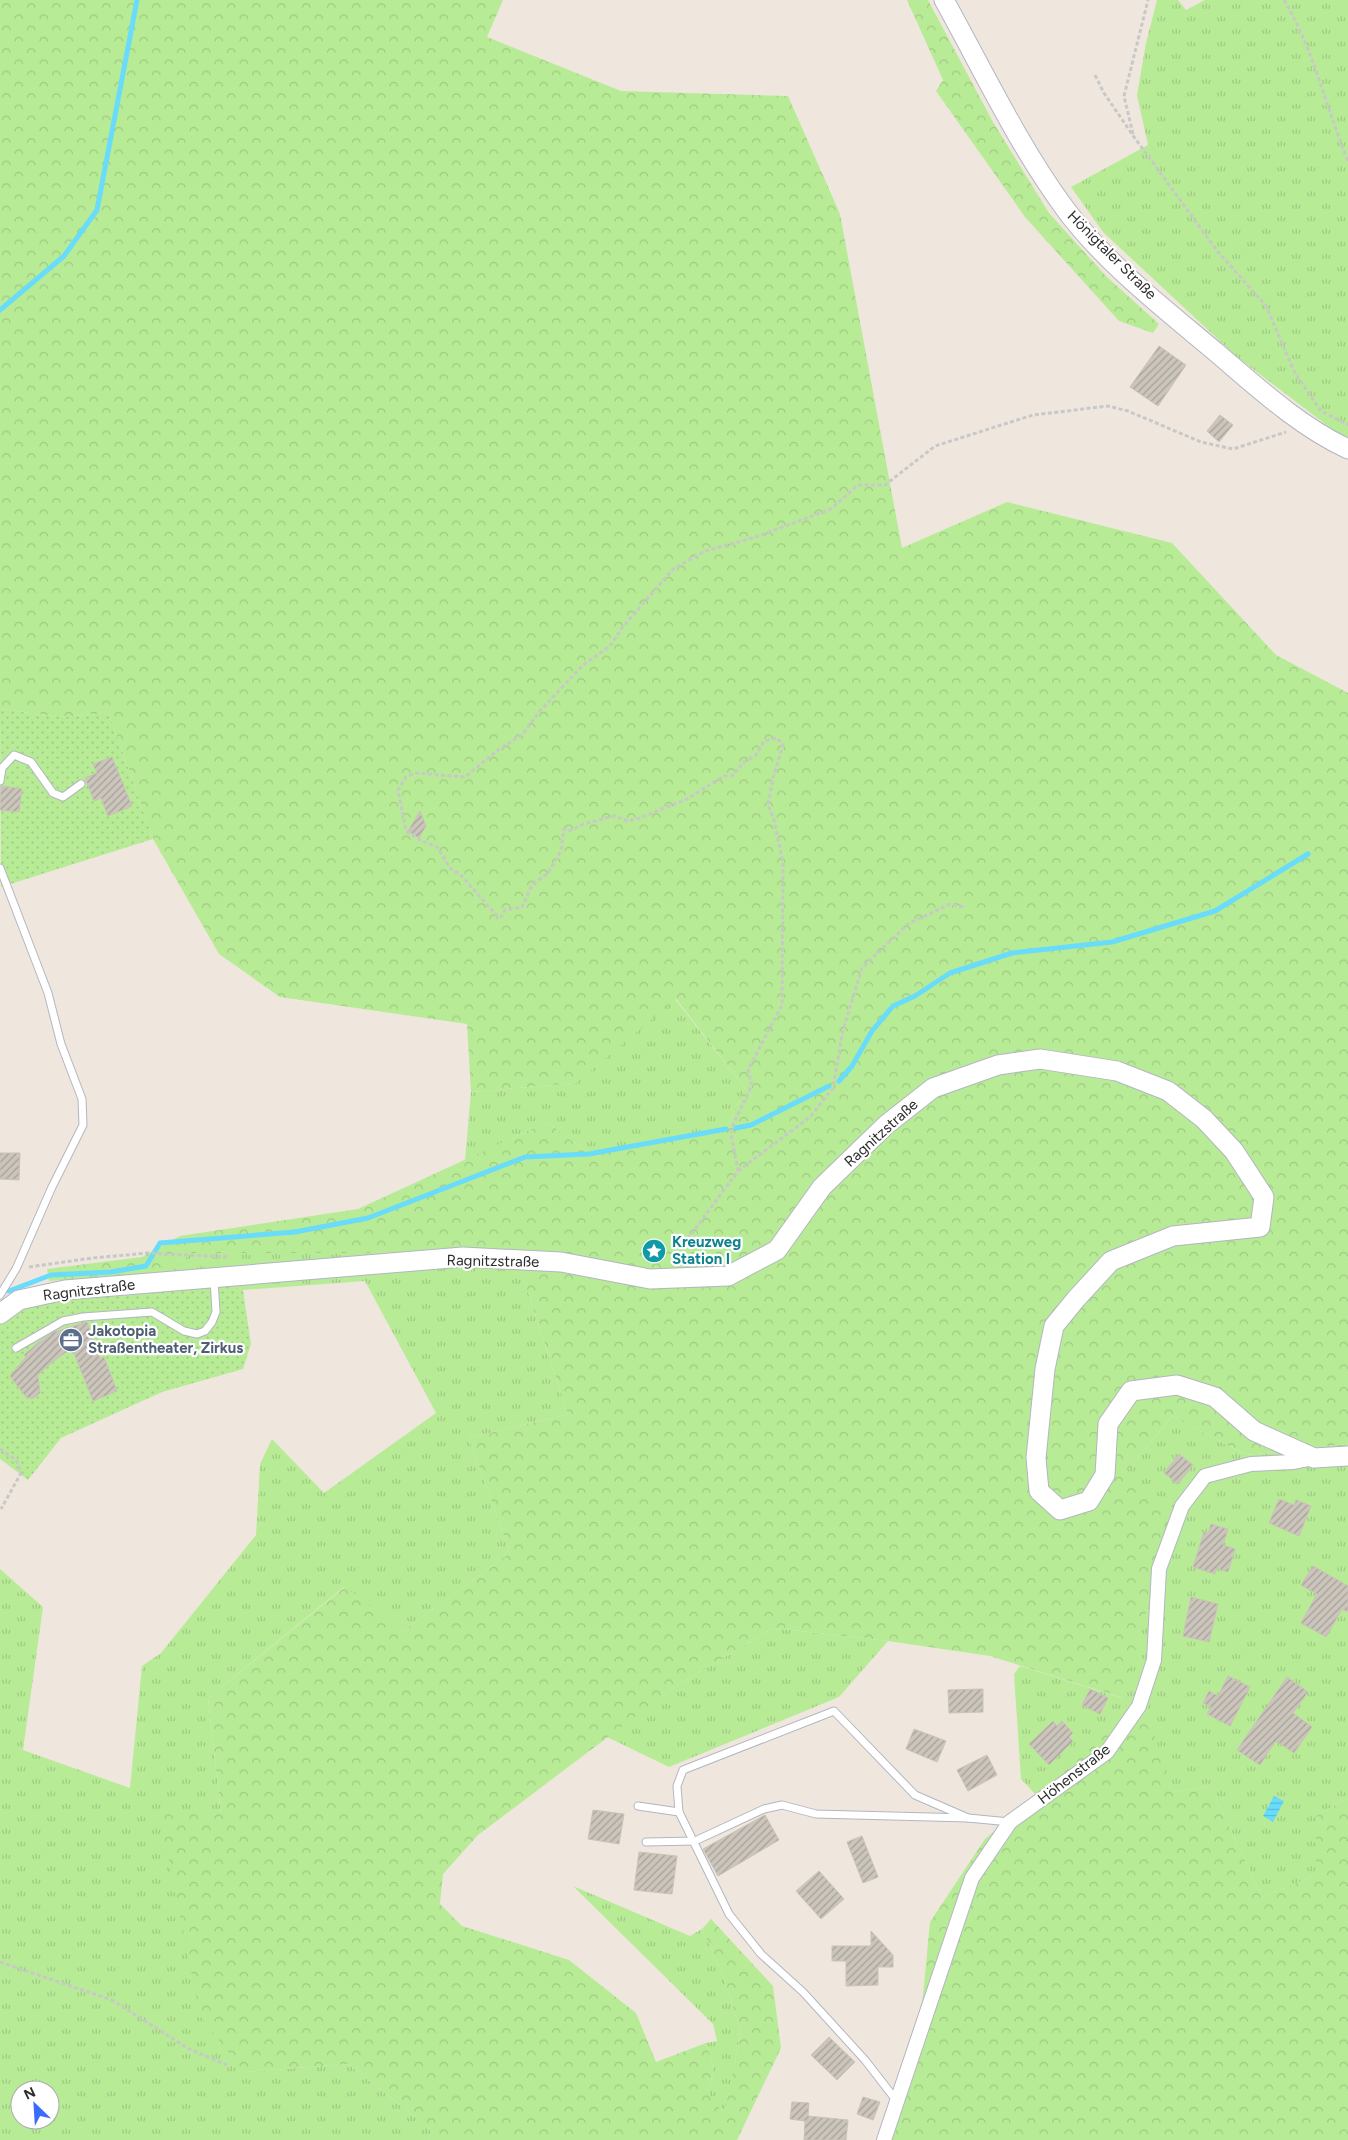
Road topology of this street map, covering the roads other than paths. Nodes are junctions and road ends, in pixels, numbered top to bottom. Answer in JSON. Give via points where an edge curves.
{"nodes":[{"id":1,"x":944,"y":0,"type":"edge"},
{"id":2,"x":1348,"y":449,"type":"edge"},
{"id":3,"x":0,"y":781,"type":"edge"},
{"id":4,"x":81,"y":784,"type":"dead end"},
{"id":5,"x":0,"y":868,"type":"edge"},
{"id":6,"x":214,"y":1279,"type":"junction"},
{"id":7,"x":0,"y":1295,"type":"edge"},
{"id":8,"x":0,"y":1314,"type":"edge"},
{"id":9,"x":16,"y":1348,"type":"dead end"},
{"id":10,"x":1348,"y":1456,"type":"edge"},
{"id":11,"x":1314,"y":1458,"type":"junction"},
{"id":12,"x":638,"y":1806,"type":"dead end"},
{"id":13,"x":679,"y":1812,"type":"junction"},
{"id":14,"x":968,"y":1818,"type":"junction"},
{"id":15,"x":1010,"y":1822,"type":"junction"},
{"id":16,"x":695,"y":1840,"type":"junction"},
{"id":17,"x":646,"y":1842,"type":"dead end"},
{"id":18,"x":897,"y":2101,"type":"junction"},
{"id":19,"x":884,"y":2140,"type":"edge"}],
"edges":[{"from":1,"to":2,"type":"main road","name":"Hönigtaler Straße","via":[[1025,147],[1067,211],[1089,237],[1167,310],[1272,400],[1334,443]]},
{"from":3,"to":4,"type":"lane","via":[[2,768],[14,755],[31,762],[54,793],[63,797]]},
{"from":5,"to":7,"type":"lane","via":[[48,993],[61,1044],[82,1099],[83,1125],[16,1269]]},
{"from":6,"to":8,"type":"main road","name":"Ragnitzstraße","via":[[65,1290],[19,1300]]},
{"from":6,"to":9,"type":"lane","via":[[216,1312],[205,1331],[197,1334],[184,1331],[152,1312],[83,1317],[63,1321]]},
{"from":6,"to":11,"type":"main road","name":"Ragnitzstraße","via":[[463,1257],[561,1262],[650,1279],[728,1276],[778,1250],[822,1188],[886,1125],[933,1088],[998,1065],[1040,1059],[1117,1071],[1168,1091],[1204,1119],[1234,1151],[1264,1197],[1260,1228],[1173,1236],[1110,1261],[1076,1299],[1054,1326],[1045,1369],[1036,1458],[1039,1491],[1060,1510],[1089,1501],[1105,1475],[1108,1424],[1131,1390],[1177,1385],[1215,1398],[1254,1431]]},
{"from":10,"to":11,"type":"main road","name":"Höhenstraße"},
{"from":11,"to":15,"type":"street","name":"Höhenstraße","via":[[1251,1464],[1205,1476],[1182,1506],[1159,1568],[1154,1660],[1139,1706],[1107,1752]]},
{"from":12,"to":13,"type":"lane"},
{"from":13,"to":14,"type":"lane","via":[[678,1786],[683,1770],[834,1710],[915,1795]]},
{"from":13,"to":16,"type":"lane"},
{"from":14,"to":15,"type":"lane"},
{"from":14,"to":16,"type":"lane","via":[[816,1814],[782,1805],[764,1809]]},
{"from":15,"to":18,"type":"street","name":"Höhenstraße","via":[[972,1878]]},
{"from":16,"to":17,"type":"lane"},
{"from":16,"to":18,"type":"lane","via":[[712,1883],[729,1914],[761,1954],[803,1992],[865,2060]]},
{"from":18,"to":19,"type":"street","name":"Höhenstraße"}]}
